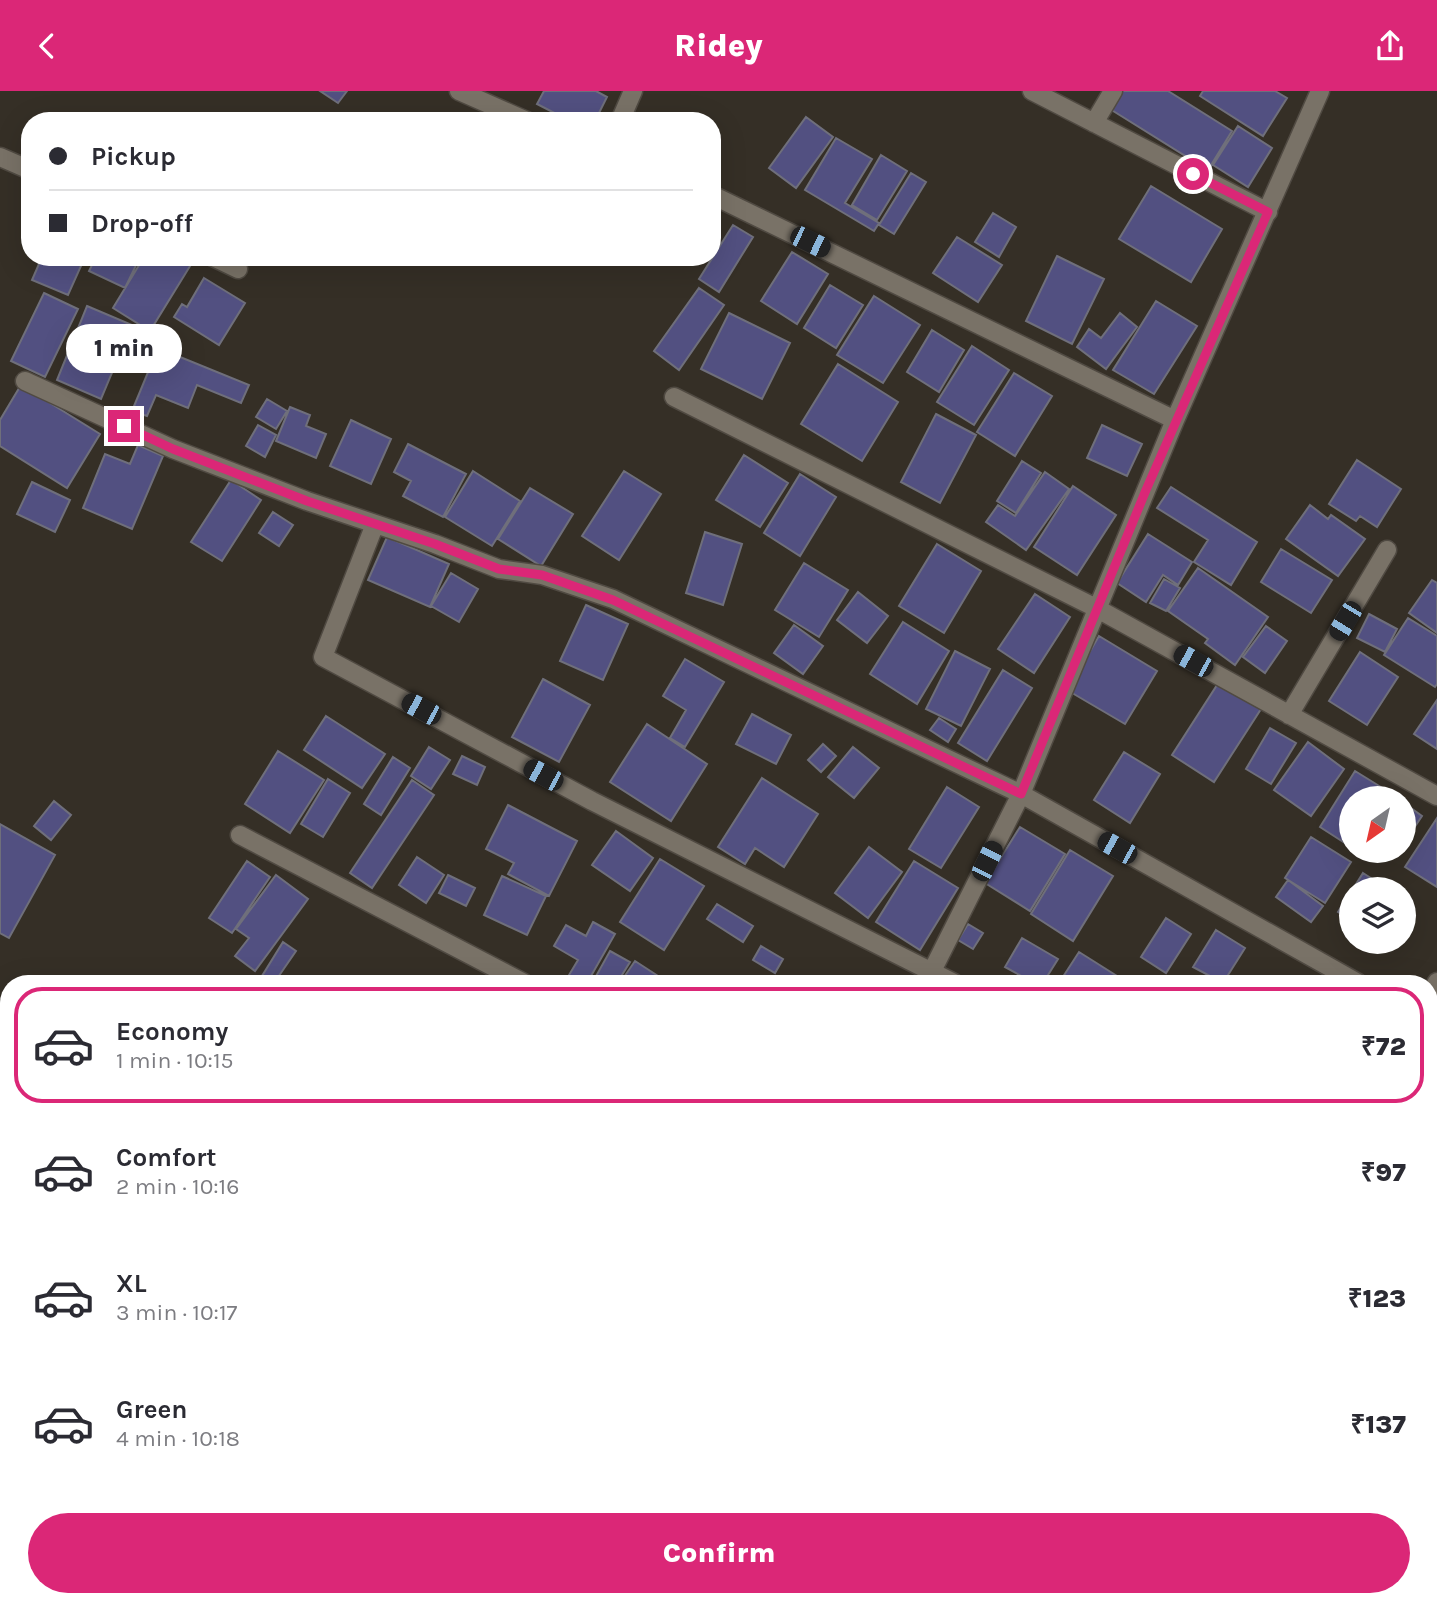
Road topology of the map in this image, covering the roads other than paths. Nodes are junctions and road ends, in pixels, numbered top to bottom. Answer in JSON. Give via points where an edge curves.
{"nodes":[{"id":1,"x":459,"y":91,"type":"edge"},
{"id":2,"x":633,"y":91,"type":"edge"},
{"id":3,"x":1032,"y":91,"type":"edge"},
{"id":4,"x":1113,"y":91,"type":"edge"},
{"id":5,"x":1321,"y":91,"type":"edge"},
{"id":6,"x":507,"y":112,"type":"edge"},
{"id":7,"x":624,"y":112,"type":"edge"},
{"id":8,"x":1094,"y":123,"type":"junction"},
{"id":9,"x":0,"y":157,"type":"edge"},
{"id":10,"x":21,"y":166,"type":"edge"},
{"id":11,"x":721,"y":199,"type":"edge"},
{"id":12,"x":1268,"y":212,"type":"junction"},
{"id":13,"x":232,"y":266,"type":"edge"},
{"id":14,"x":238,"y":269,"type":"dead end"},
{"id":15,"x":26,"y":381,"type":"dead end"},
{"id":16,"x":674,"y":397,"type":"dead end"},
{"id":17,"x":1175,"y":420,"type":"junction"},
{"id":18,"x":375,"y":524,"type":"junction"},
{"id":19,"x":1387,"y":550,"type":"dead end"},
{"id":20,"x":1096,"y":608,"type":"junction"},
{"id":21,"x":1290,"y":715,"type":"junction"},
{"id":22,"x":1021,"y":794,"type":"junction"},
{"id":23,"x":1437,"y":796,"type":"edge"},
{"id":24,"x":240,"y":835,"type":"dead end"},
{"id":25,"x":509,"y":975,"type":"edge"},
{"id":26,"x":923,"y":975,"type":"edge"},
{"id":27,"x":930,"y":975,"type":"edge"},
{"id":28,"x":1344,"y":975,"type":"edge"}],
"edges":[{"from":1,"to":6,"type":"street"},
{"from":2,"to":7,"type":"street"},
{"from":3,"to":8,"type":"street"},
{"from":4,"to":8,"type":"street"},
{"from":5,"to":12,"type":"street"},
{"from":8,"to":12,"type":"street"},
{"from":9,"to":10,"type":"street"},
{"from":11,"to":17,"type":"street"},
{"from":12,"to":17,"type":"street"},
{"from":13,"to":14,"type":"street"},
{"from":15,"to":18,"type":"street","via":[[173,449]]},
{"from":16,"to":20,"type":"street"},
{"from":17,"to":20,"type":"street"},
{"from":18,"to":22,"type":"street","via":[[499,569],[542,575],[613,600]]},
{"from":18,"to":26,"type":"street","via":[[323,657]]},
{"from":19,"to":21,"type":"street"},
{"from":20,"to":21,"type":"street"},
{"from":20,"to":22,"type":"street"},
{"from":21,"to":23,"type":"street"},
{"from":22,"to":27,"type":"street"},
{"from":22,"to":28,"type":"street"},
{"from":24,"to":25,"type":"street"}]}
